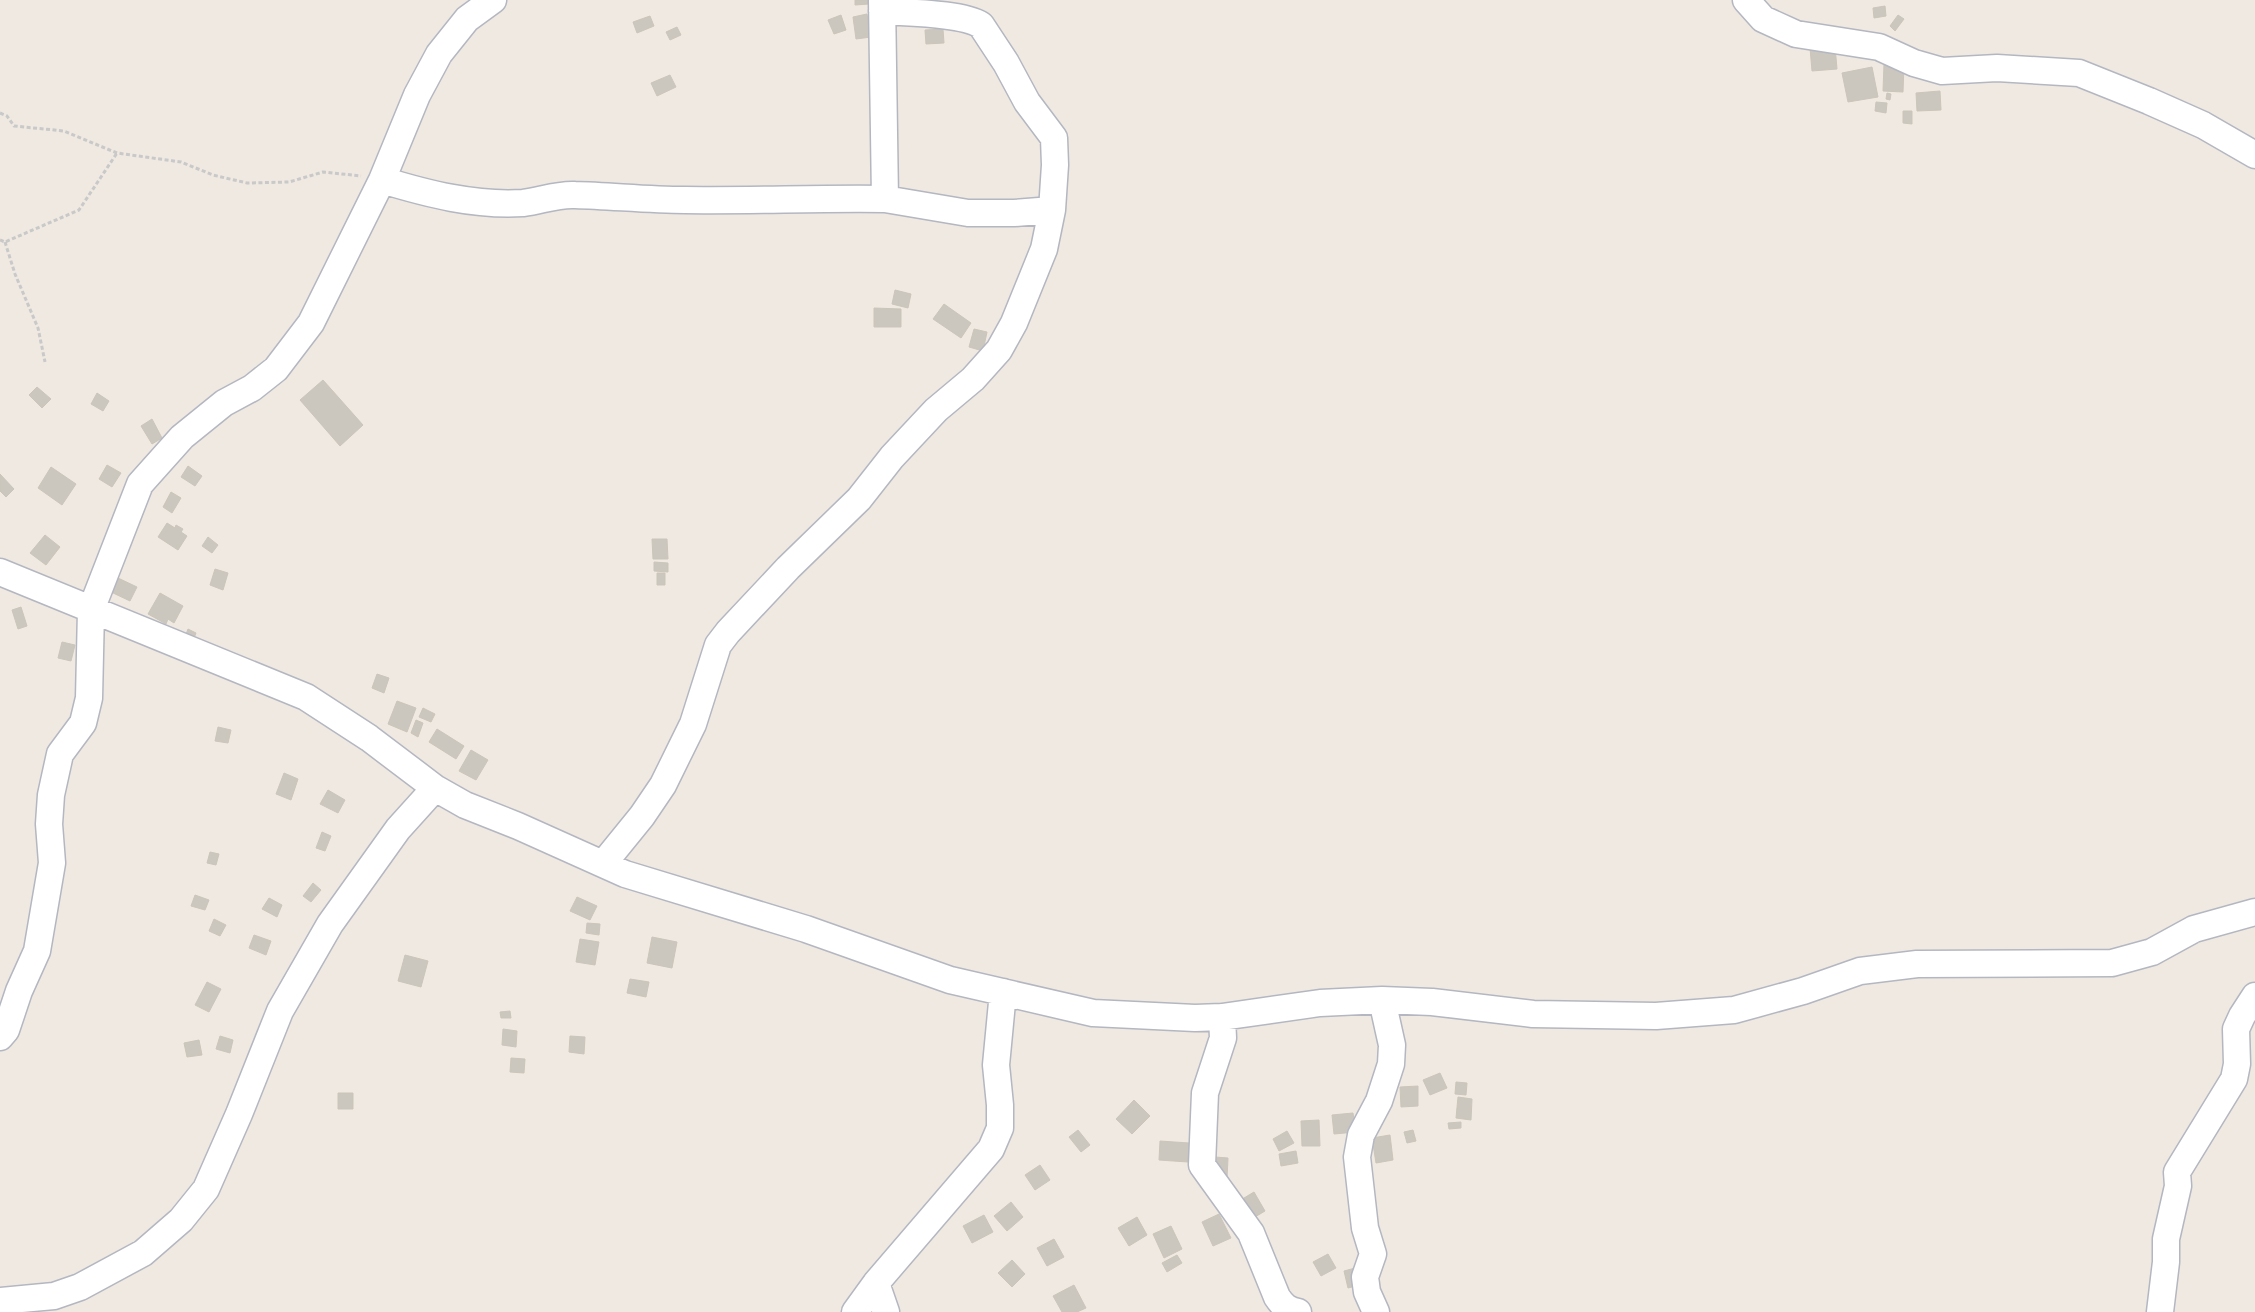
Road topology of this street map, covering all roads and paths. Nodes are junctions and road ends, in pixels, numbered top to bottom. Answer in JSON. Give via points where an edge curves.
{"nodes":[{"id":1,"x":493,"y":0,"type":"edge"},
{"id":2,"x":1746,"y":0,"type":"edge"},
{"id":3,"x":882,"y":6,"type":"edge"},
{"id":4,"x":0,"y":113,"type":"edge"},
{"id":5,"x":117,"y":153,"type":"junction"},
{"id":6,"x":2255,"y":155,"type":"edge"},
{"id":7,"x":382,"y":180,"type":"junction"},
{"id":8,"x":885,"y":200,"type":"junction"},
{"id":9,"x":1052,"y":210,"type":"junction"},
{"id":10,"x":0,"y":240,"type":"edge"},
{"id":11,"x":5,"y":242,"type":"junction"},
{"id":12,"x":45,"y":362,"type":"dead end"},
{"id":13,"x":0,"y":572,"type":"edge"},
{"id":14,"x":92,"y":610,"type":"junction"},
{"id":15,"x":435,"y":788,"type":"junction"},
{"id":16,"x":604,"y":864,"type":"junction"},
{"id":17,"x":2255,"y":912,"type":"edge"},
{"id":18,"x":1003,"y":992,"type":"junction"},
{"id":19,"x":2255,"y":996,"type":"edge"},
{"id":20,"x":1382,"y":1000,"type":"junction"},
{"id":21,"x":1222,"y":1018,"type":"junction"},
{"id":22,"x":0,"y":1037,"type":"edge"},
{"id":23,"x":876,"y":1283,"type":"junction"},
{"id":24,"x":0,"y":1301,"type":"edge"},
{"id":25,"x":855,"y":1312,"type":"edge"},
{"id":26,"x":886,"y":1312,"type":"edge"},
{"id":27,"x":1298,"y":1312,"type":"edge"},
{"id":28,"x":1376,"y":1312,"type":"edge"},
{"id":29,"x":2160,"y":1312,"type":"edge"}],
"edges":[{"from":1,"to":7,"type":"street","via":[[467,19],[439,54],[417,95]]},
{"from":2,"to":6,"type":"street","via":[[1762,18],[1796,34],[1879,47],[1942,71],[1997,68],[2079,73],[2204,125]]},
{"from":3,"to":8,"type":"street"},
{"from":3,"to":9,"type":"street","via":[[981,25],[1027,102],[1054,138]]},
{"from":4,"to":5,"type":"path","via":[[7,116],[14,126],[64,131]]},
{"from":5,"to":7,"type":"path","via":[[181,162],[213,175],[247,183],[289,182],[324,172]]},
{"from":5,"to":11,"type":"path","via":[[79,210]]},
{"from":7,"to":8,"type":"street","via":[[419,191],[484,203],[525,203],[551,196],[573,195],[682,200]]},
{"from":7,"to":14,"type":"street","via":[[311,323],[276,369],[252,388],[224,403],[182,437],[140,484]]},
{"from":8,"to":9,"type":"street","via":[[968,213],[1014,214]]},
{"from":9,"to":16,"type":"street","via":[[1044,250],[1014,323],[998,350],[973,379],[936,410],[892,457],[859,499],[788,568],[718,645],[693,724],[663,784]]},
{"from":10,"to":11,"type":"path"},
{"from":11,"to":12,"type":"path","via":[[38,328]]},
{"from":13,"to":14,"type":"street"},
{"from":14,"to":15,"type":"street","via":[[306,697],[369,738]]},
{"from":14,"to":22,"type":"street","via":[[89,698],[83,722],[60,754],[51,795],[52,862],[37,951],[19,990],[6,1030]]},
{"from":15,"to":16,"type":"street","via":[[465,805]]},
{"from":15,"to":24,"type":"street","via":[[398,829],[330,924],[280,1011],[206,1189],[181,1220],[143,1253],[80,1287],[54,1296]]},
{"from":16,"to":18,"type":"street","via":[[625,874],[806,930],[950,980]]},
{"from":17,"to":20,"type":"street","via":[[2194,929],[2152,952],[2112,963],[1917,964],[1860,971],[1734,1010],[1656,1016],[1533,1014],[1432,1002]]},
{"from":18,"to":21,"type":"street","via":[[1093,1013]]},
{"from":18,"to":23,"type":"street","via":[[996,1065],[1000,1128],[991,1149]]},
{"from":19,"to":29,"type":"street","via":[[2236,1029],[2234,1079],[2176,1172],[2178,1186],[2166,1239]]},
{"from":20,"to":21,"type":"street","via":[[1320,1003]]},
{"from":20,"to":28,"type":"street","via":[[1392,1045],[1392,1064],[1361,1135],[1357,1157],[1365,1228],[1373,1254],[1365,1277],[1367,1292]]},
{"from":21,"to":27,"type":"street","via":[[1223,1038],[1205,1092],[1202,1165],[1251,1233],[1282,1305]]},
{"from":23,"to":25,"type":"street"},
{"from":23,"to":26,"type":"street"}]}
